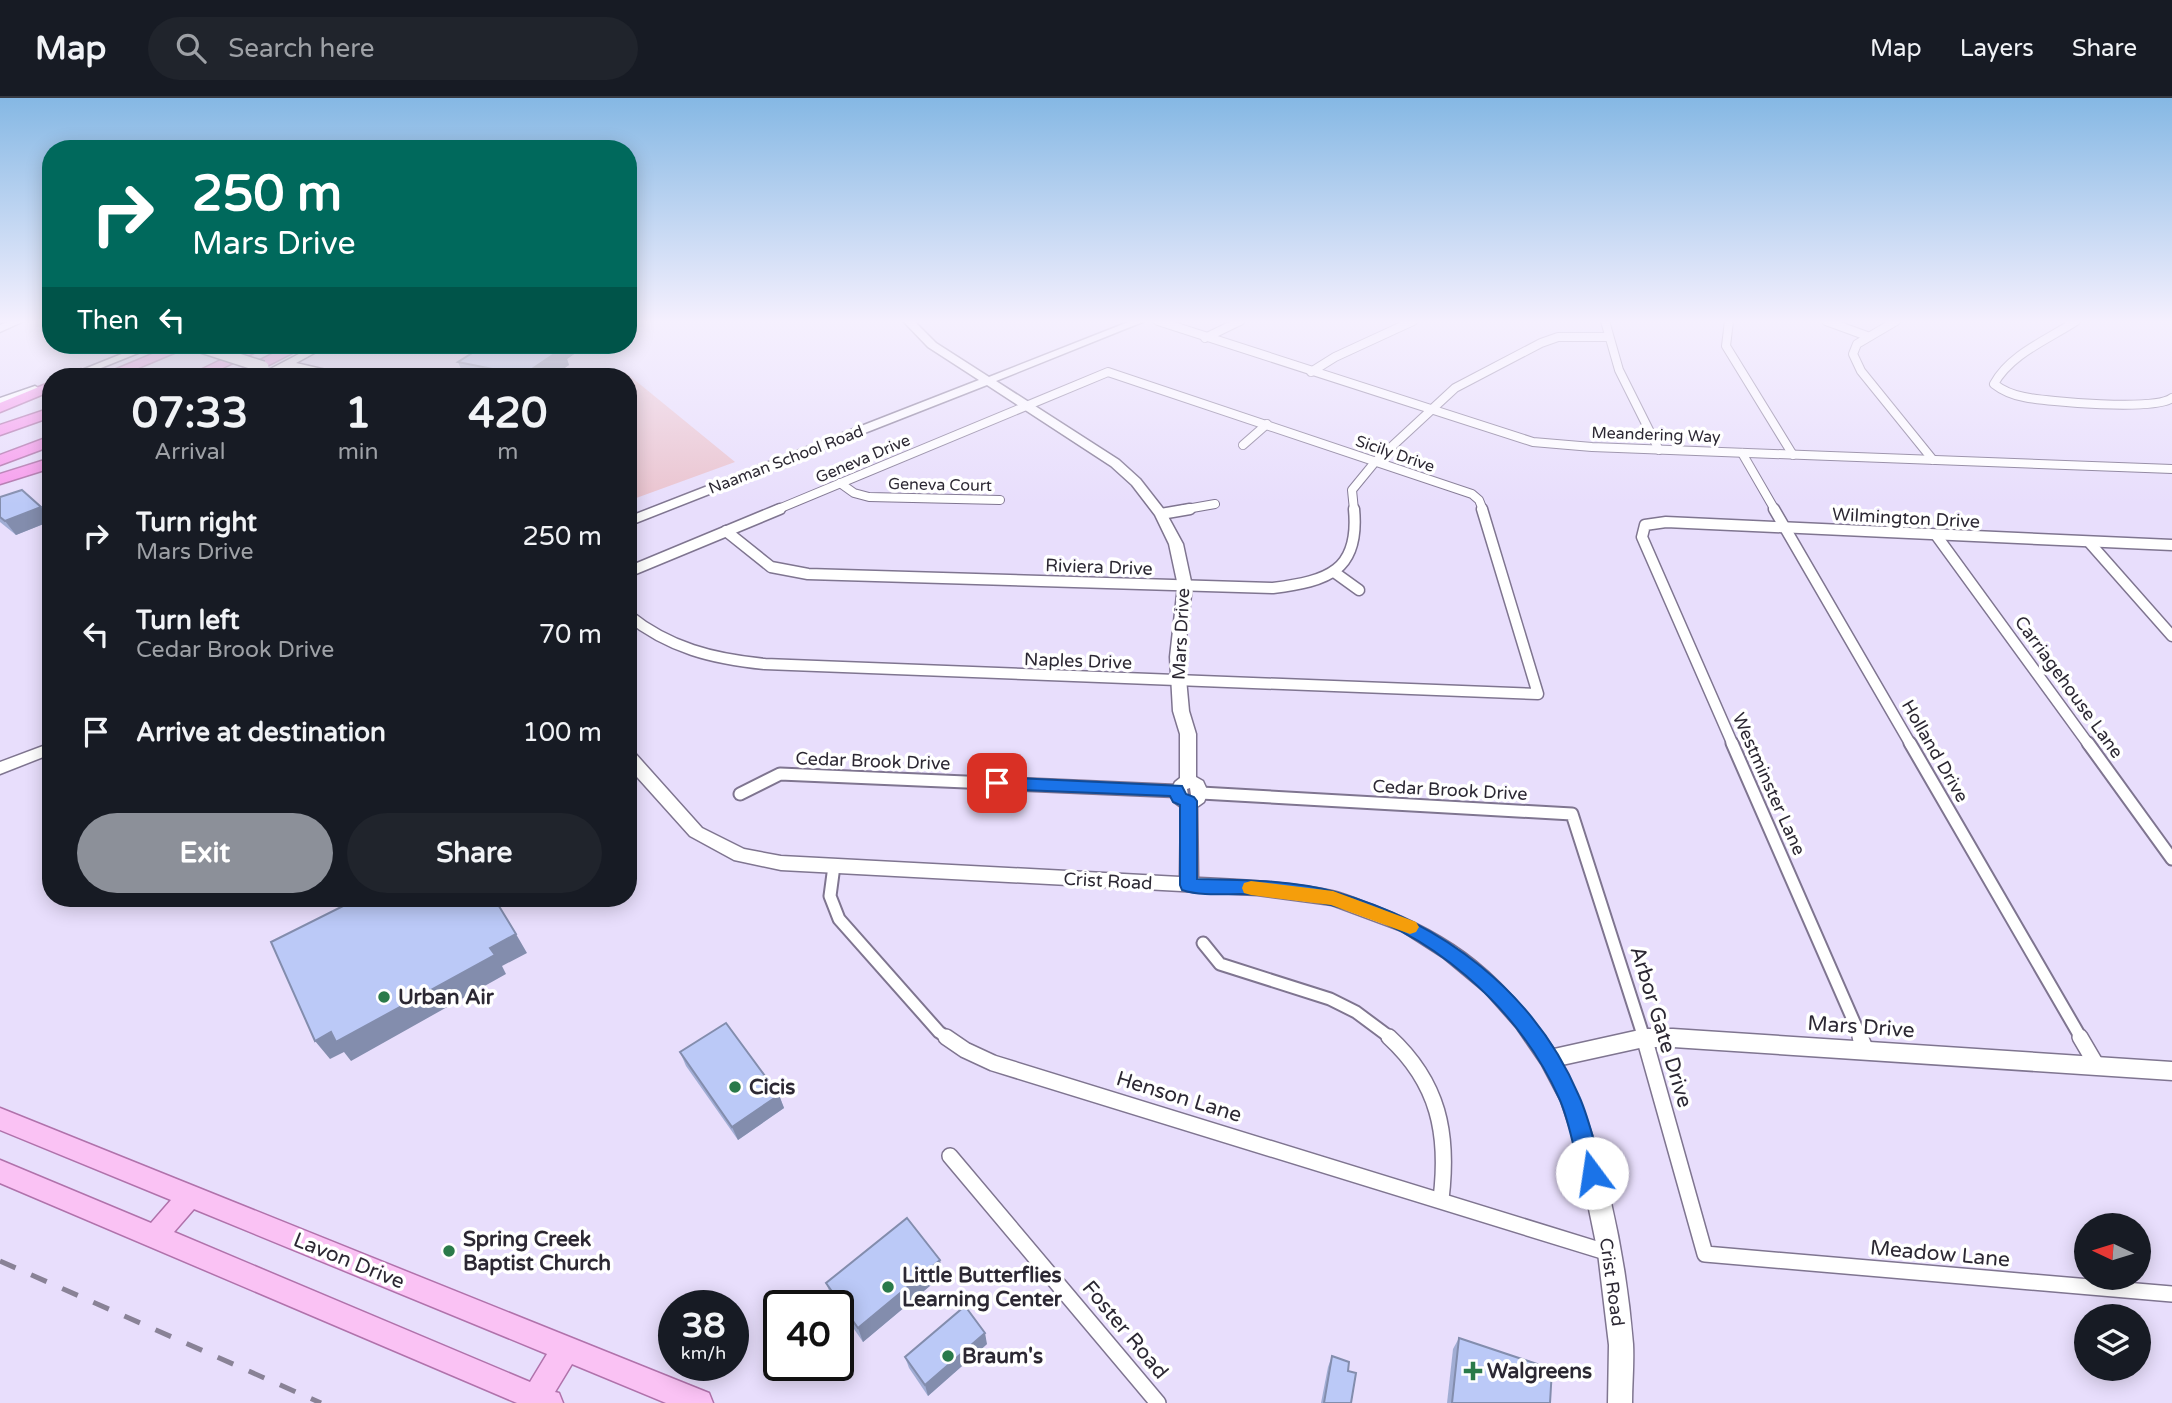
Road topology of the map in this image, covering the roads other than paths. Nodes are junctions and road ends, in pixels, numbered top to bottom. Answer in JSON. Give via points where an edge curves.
{"nodes":[{"id":1,"x":971,"y":382,"type":"edge"},
{"id":2,"x":971,"y":382,"type":"edge"},
{"id":3,"x":987,"y":382,"type":"edge"},
{"id":4,"x":1084,"y":382,"type":"edge"},
{"id":5,"x":1138,"y":382,"type":"edge"},
{"id":6,"x":1343,"y":382,"type":"edge"},
{"id":7,"x":1467,"y":382,"type":"edge"},
{"id":8,"x":1625,"y":382,"type":"edge"},
{"id":9,"x":1748,"y":382,"type":"edge"},
{"id":10,"x":1870,"y":382,"type":"edge"},
{"id":11,"x":1995,"y":382,"type":"edge"},
{"id":12,"x":42,"y":388,"type":"edge"},
{"id":13,"x":42,"y":389,"type":"edge"},
{"id":14,"x":2172,"y":398,"type":"edge"},
{"id":15,"x":42,"y":400,"type":"edge"},
{"id":16,"x":0,"y":402,"type":"edge"},
{"id":17,"x":1025,"y":406,"type":"junction"},
{"id":18,"x":0,"y":408,"type":"edge"},
{"id":19,"x":1430,"y":409,"type":"junction"},
{"id":20,"x":42,"y":415,"type":"edge"},
{"id":21,"x":0,"y":416,"type":"edge"},
{"id":22,"x":1267,"y":425,"type":"junction"},
{"id":23,"x":0,"y":430,"type":"edge"},
{"id":24,"x":42,"y":438,"type":"edge"},
{"id":25,"x":42,"y":444,"type":"edge"},
{"id":26,"x":1243,"y":445,"type":"dead end"},
{"id":27,"x":1659,"y":450,"type":"junction"},
{"id":28,"x":42,"y":453,"type":"edge"},
{"id":29,"x":1742,"y":453,"type":"junction"},
{"id":30,"x":1793,"y":455,"type":"junction"},
{"id":31,"x":1,"y":460,"type":"edge"},
{"id":32,"x":1933,"y":460,"type":"junction"},
{"id":33,"x":1375,"y":462,"type":"junction"},
{"id":34,"x":42,"y":466,"type":"edge"},
{"id":35,"x":2160,"y":469,"type":"junction"},
{"id":36,"x":2172,"y":469,"type":"edge"},
{"id":37,"x":0,"y":481,"type":"edge"},
{"id":38,"x":2172,"y":481,"type":"edge"},
{"id":39,"x":840,"y":483,"type":"junction"},
{"id":40,"x":1000,"y":500,"type":"dead end"},
{"id":41,"x":1215,"y":504,"type":"dead end"},
{"id":42,"x":637,"y":507,"type":"edge"},
{"id":43,"x":1161,"y":514,"type":"junction"},
{"id":44,"x":637,"y":518,"type":"edge"},
{"id":45,"x":1786,"y":528,"type":"junction"},
{"id":46,"x":726,"y":531,"type":"junction"},
{"id":47,"x":1642,"y":531,"type":"joint"},
{"id":48,"x":1936,"y":535,"type":"junction"},
{"id":49,"x":2089,"y":542,"type":"junction"},
{"id":50,"x":2172,"y":545,"type":"edge"},
{"id":51,"x":637,"y":568,"type":"edge"},
{"id":52,"x":1334,"y":572,"type":"junction"},
{"id":53,"x":1185,"y":586,"type":"junction"},
{"id":54,"x":1359,"y":590,"type":"dead end"},
{"id":55,"x":637,"y":623,"type":"edge"},
{"id":56,"x":2172,"y":636,"type":"edge"},
{"id":57,"x":1177,"y":680,"type":"junction"},
{"id":58,"x":1538,"y":694,"type":"joint"},
{"id":59,"x":42,"y":752,"type":"edge"},
{"id":60,"x":637,"y":766,"type":"edge"},
{"id":61,"x":0,"y":768,"type":"edge"},
{"id":62,"x":1189,"y":792,"type":"junction"},
{"id":63,"x":740,"y":794,"type":"dead end"},
{"id":64,"x":1572,"y":814,"type":"joint"},
{"id":65,"x":2172,"y":859,"type":"edge"},
{"id":66,"x":834,"y":866,"type":"junction"},
{"id":67,"x":1189,"y":885,"type":"junction"},
{"id":68,"x":1203,"y":943,"type":"dead end"},
{"id":69,"x":1644,"y":1038,"type":"junction"},
{"id":70,"x":1866,"y":1050,"type":"junction"},
{"id":71,"x":1549,"y":1059,"type":"junction"},
{"id":72,"x":2096,"y":1066,"type":"junction"},
{"id":73,"x":2172,"y":1071,"type":"edge"},
{"id":74,"x":0,"y":1119,"type":"edge"},
{"id":75,"x":950,"y":1156,"type":"dead end"},
{"id":76,"x":0,"y":1171,"type":"edge"},
{"id":77,"x":190,"y":1196,"type":"junction"},
{"id":78,"x":1441,"y":1199,"type":"junction"},
{"id":79,"x":155,"y":1236,"type":"junction"},
{"id":80,"x":1609,"y":1253,"type":"junction"},
{"id":81,"x":1705,"y":1254,"type":"joint"},
{"id":82,"x":2172,"y":1294,"type":"edge"},
{"id":83,"x":565,"y":1349,"type":"junction"},
{"id":84,"x":542,"y":1400,"type":"edge"},
{"id":85,"x":699,"y":1403,"type":"edge"},
{"id":86,"x":1158,"y":1403,"type":"edge"},
{"id":87,"x":1620,"y":1403,"type":"edge"}],
"edges":[{"from":1,"to":42,"type":"street","name":"Naaman School Road"},
{"from":2,"to":44,"type":"street","name":"Naaman School Road"},
{"from":3,"to":17,"type":"street","name":"Mars Drive"},
{"from":4,"to":17,"type":"street","name":"Geneva Drive"},
{"from":5,"to":22,"type":"street","name":"Sicily Drive"},
{"from":6,"to":19,"type":"street","name":"Meandering Way"},
{"from":7,"to":19,"type":"street"},
{"from":8,"to":27,"type":"street"},
{"from":9,"to":30,"type":"street"},
{"from":10,"to":32,"type":"street"},
{"from":11,"to":14,"type":"street","via":[[2007,394],[2046,400],[2152,404]]},
{"from":12,"to":16,"type":"street"},
{"from":13,"to":18,"type":"highway"},
{"from":15,"to":21,"type":"highway"},
{"from":17,"to":39,"type":"street","name":"Geneva Drive"},
{"from":17,"to":43,"type":"street","name":"Mars Drive","via":[[1115,463]]},
{"from":19,"to":27,"type":"street","name":"Meandering Way","via":[[1533,442]]},
{"from":19,"to":33,"type":"street"},
{"from":20,"to":23,"type":"highway"},
{"from":22,"to":26,"type":"street"},
{"from":22,"to":33,"type":"street","name":"Sicily Drive"},
{"from":24,"to":31,"type":"highway"},
{"from":25,"to":31,"type":"highway"},
{"from":27,"to":29,"type":"street","name":"Meandering Way"},
{"from":28,"to":31,"type":"highway"},
{"from":29,"to":30,"type":"street","name":"Meandering Way"},
{"from":29,"to":45,"type":"street","name":"Holland Drive"},
{"from":30,"to":32,"type":"street","name":"Meandering Way"},
{"from":32,"to":35,"type":"street","name":"Meandering Way"},
{"from":33,"to":52,"type":"street","via":[[1352,489],[1356,542]]},
{"from":33,"to":58,"type":"street","name":"Sicily Drive","via":[[1479,499]]},
{"from":34,"to":37,"type":"highway"},
{"from":35,"to":36,"type":"street","name":"Meandering Way"},
{"from":35,"to":38,"type":"street"},
{"from":39,"to":40,"type":"street","name":"Geneva Court","via":[[869,497]]},
{"from":39,"to":46,"type":"street","name":"Geneva Drive"},
{"from":41,"to":43,"type":"street"},
{"from":43,"to":53,"type":"street","name":"Mars Drive","via":[[1176,544]]},
{"from":45,"to":47,"type":"street","name":"Wilmington Drive","via":[[1666,522],[1645,525]]},
{"from":45,"to":48,"type":"street","name":"Wilmington Drive"},
{"from":45,"to":72,"type":"street","name":"Holland Drive"},
{"from":46,"to":51,"type":"street","name":"Geneva Drive"},
{"from":46,"to":53,"type":"street","name":"Riviera Drive","via":[[782,571]]},
{"from":47,"to":70,"type":"street","name":"Westminster Lane"},
{"from":48,"to":49,"type":"street","name":"Wilmington Drive"},
{"from":48,"to":65,"type":"street","name":"Carriagehouse Lane"},
{"from":49,"to":50,"type":"street","name":"Wilmington Drive"},
{"from":49,"to":56,"type":"street"},
{"from":52,"to":53,"type":"street","name":"Riviera Drive","via":[[1307,583],[1273,588]]},
{"from":52,"to":54,"type":"street"},
{"from":53,"to":57,"type":"street","name":"Mars Drive"},
{"from":55,"to":57,"type":"street","name":"Naples Drive","via":[[675,646],[725,661]]},
{"from":57,"to":58,"type":"street","name":"Naples Drive"},
{"from":57,"to":62,"type":"street","name":"Mars Drive","via":[[1188,734]]},
{"from":59,"to":61,"type":"street"},
{"from":60,"to":66,"type":"street","name":"Crist Road","via":[[696,832],[714,842],[740,855]]},
{"from":62,"to":63,"type":"street","name":"Cedar Brook Drive","via":[[780,774]]},
{"from":62,"to":64,"type":"street","name":"Cedar Brook Drive"},
{"from":62,"to":67,"type":"street","name":"Mars Drive"},
{"from":64,"to":69,"type":"street","name":"Arbor Gate Drive"},
{"from":66,"to":67,"type":"street","name":"Crist Road"},
{"from":66,"to":78,"type":"street","name":"Henson Lane","via":[[830,896],[839,919],[939,1031],[965,1050],[993,1063]]},
{"from":67,"to":71,"type":"street","name":"Crist Road","via":[[1333,898],[1408,926],[1492,986]]},
{"from":68,"to":78,"type":"street","via":[[1221,964],[1343,1003],[1372,1020],[1399,1046],[1424,1077],[1438,1112],[1446,1148]]},
{"from":69,"to":70,"type":"street","name":"Mars Drive"},
{"from":69,"to":71,"type":"street","name":"Mars Drive"},
{"from":69,"to":81,"type":"street","name":"Arbor Gate Drive"},
{"from":70,"to":72,"type":"street","name":"Mars Drive"},
{"from":71,"to":80,"type":"street","name":"Crist Road","via":[[1570,1099],[1586,1146]]},
{"from":72,"to":73,"type":"street","name":"Mars Drive"},
{"from":74,"to":77,"type":"main road","name":"Lavon Drive"},
{"from":75,"to":86,"type":"street","name":"Foster Road"},
{"from":76,"to":79,"type":"main road"},
{"from":77,"to":79,"type":"main road"},
{"from":77,"to":83,"type":"main road","name":"Lavon Drive"},
{"from":78,"to":80,"type":"street","name":"Henson Lane"},
{"from":79,"to":84,"type":"main road"},
{"from":80,"to":87,"type":"street","name":"Crist Road","via":[[1620,1345]]},
{"from":81,"to":82,"type":"street","name":"Meadow Lane"},
{"from":83,"to":84,"type":"main road"},
{"from":83,"to":85,"type":"main road","name":"Lavon Drive"}]}
